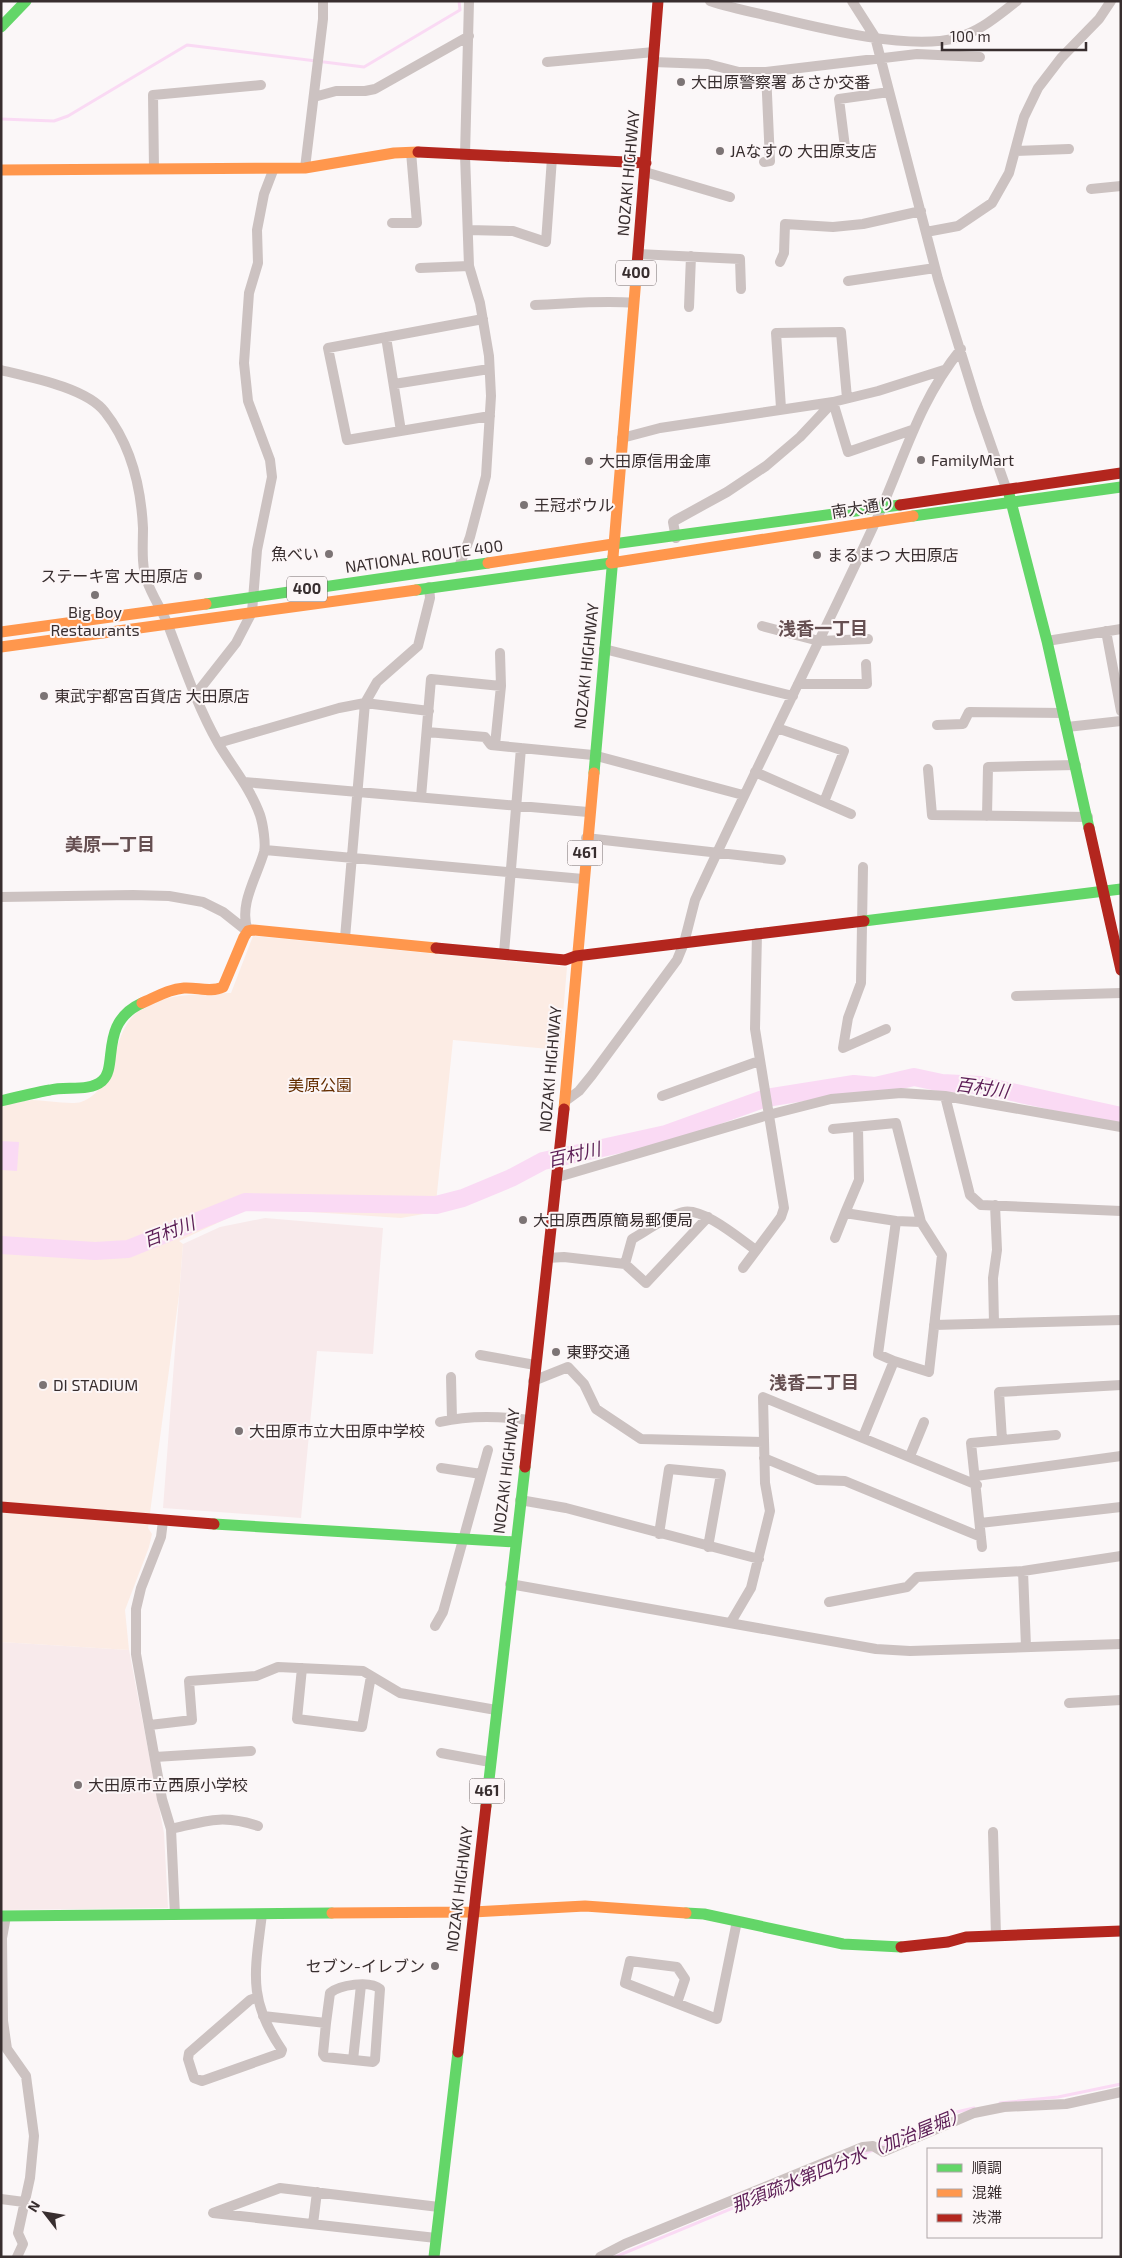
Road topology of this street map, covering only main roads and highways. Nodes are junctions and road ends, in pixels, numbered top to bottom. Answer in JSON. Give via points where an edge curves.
{"nodes":[{"id":1,"x":26,"y":1,"type":"edge"},
{"id":2,"x":658,"y":1,"type":"edge"},
{"id":3,"x":1,"y":27,"type":"edge"},
{"id":4,"x":645,"y":168,"type":"junction"},
{"id":5,"x":1,"y":170,"type":"edge"},
{"id":6,"x":1121,"y":473,"type":"edge"},
{"id":7,"x":1121,"y":487,"type":"edge"},
{"id":8,"x":1006,"y":488,"type":"junction"},
{"id":9,"x":1011,"y":501,"type":"junction"},
{"id":10,"x":613,"y":544,"type":"junction"},
{"id":11,"x":612,"y":563,"type":"junction"},
{"id":12,"x":1,"y":632,"type":"edge"},
{"id":13,"x":1,"y":647,"type":"edge"},
{"id":14,"x":1121,"y":889,"type":"edge"},
{"id":15,"x":1102,"y":890,"type":"junction"},
{"id":16,"x":576,"y":956,"type":"junction"},
{"id":17,"x":1121,"y":970,"type":"edge"},
{"id":18,"x":1,"y":1100,"type":"edge"},
{"id":19,"x":1,"y":1507,"type":"edge"},
{"id":20,"x":515,"y":1542,"type":"junction"},
{"id":21,"x":473,"y":1912,"type":"junction"},
{"id":22,"x":4,"y":1916,"type":"edge"},
{"id":23,"x":1121,"y":1931,"type":"edge"},
{"id":24,"x":434,"y":2257,"type":"edge"}],
"edges":[{"from":1,"to":3,"type":"main road"},
{"from":2,"to":4,"type":"main road","name":"NOZAKI HIGHWAY","number":"400"},
{"from":4,"to":5,"type":"main road","via":[[552,158],[412,152],[305,168]]},
{"from":4,"to":10,"type":"main road","name":"NOZAKI HIGHWAY","number":"400"},
{"from":6,"to":8,"type":"main road","name":"南大通り"},
{"from":7,"to":9,"type":"main road","name":"南大通り"},
{"from":8,"to":9,"type":"main road"},
{"from":8,"to":10,"type":"main road","name":"南大通り","via":[[676,538]]},
{"from":9,"to":11,"type":"main road","name":"南大通り"},
{"from":9,"to":15,"type":"main road","via":[[1068,727]]},
{"from":10,"to":11,"type":"main road","name":"NOZAKI HIGHWAY","number":"400"},
{"from":10,"to":12,"type":"main road","name":"NATIONAL ROUTE 400","number":"400"},
{"from":11,"to":13,"type":"main road","name":"NATIONAL ROUTE 400","number":"400"},
{"from":11,"to":16,"type":"main road","name":"NOZAKI HIGHWAY","number":"461"},
{"from":14,"to":15,"type":"main road"},
{"from":15,"to":16,"type":"main road"},
{"from":15,"to":17,"type":"main road"},
{"from":16,"to":18,"type":"main road","via":[[566,960],[248,931],[223,987],[217,990],[184,988],[168,991],[135,1006],[125,1015],[113,1033],[107,1074],[102,1081]]},
{"from":16,"to":20,"type":"main road","name":"NOZAKI HIGHWAY","number":"461","via":[[558,1172]]},
{"from":19,"to":20,"type":"main road"},
{"from":20,"to":21,"type":"main road","name":"NOZAKI HIGHWAY","number":"461"},
{"from":21,"to":22,"type":"main road"},
{"from":21,"to":23,"type":"main road","via":[[585,1906],[704,1914],[849,1944],[902,1947],[948,1942],[966,1936]]},
{"from":21,"to":24,"type":"main road","name":"NOZAKI HIGHWAY","number":"461"}]}
